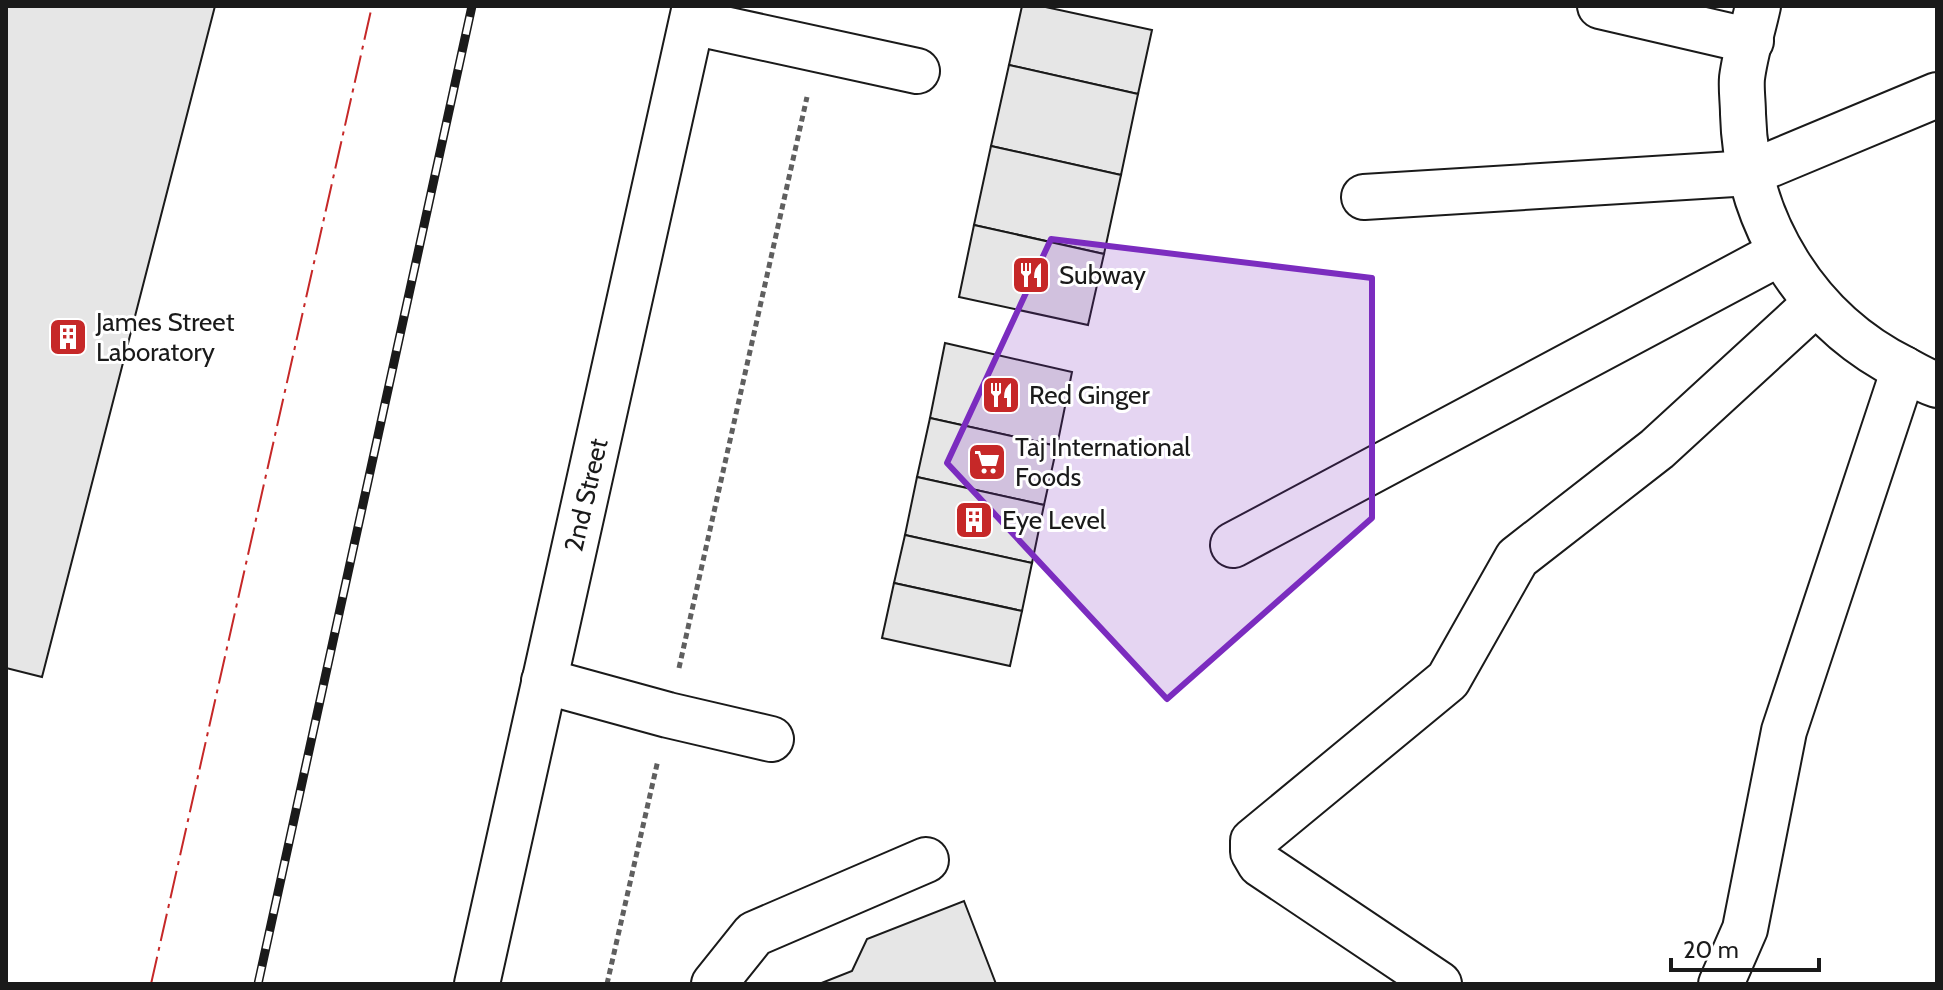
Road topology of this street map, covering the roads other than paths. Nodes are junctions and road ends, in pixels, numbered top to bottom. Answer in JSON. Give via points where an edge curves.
{"nodes":[{"id":1,"x":1600,"y":6,"type":"edge"},
{"id":2,"x":694,"y":14,"type":"edge"},
{"id":3,"x":1755,"y":23,"type":"edge"},
{"id":4,"x":917,"y":71,"type":"dead end"},
{"id":5,"x":1937,"y":95,"type":"edge"},
{"id":6,"x":1750,"y":173,"type":"junction"},
{"id":7,"x":1364,"y":197,"type":"dead end"},
{"id":8,"x":1780,"y":253,"type":"junction"},
{"id":9,"x":1816,"y":303,"type":"junction"},
{"id":10,"x":1920,"y":377,"type":"edge"},
{"id":11,"x":1233,"y":545,"type":"dead end"},
{"id":12,"x":544,"y":681,"type":"junction"},
{"id":13,"x":771,"y":739,"type":"dead end"},
{"id":14,"x":926,"y":860,"type":"dead end"},
{"id":15,"x":477,"y":984,"type":"edge"},
{"id":16,"x":714,"y":984,"type":"edge"},
{"id":17,"x":1439,"y":984,"type":"edge"},
{"id":18,"x":1721,"y":984,"type":"edge"}],
"edges":[{"from":1,"to":3,"type":"main road"},
{"from":2,"to":4,"type":"main road"},
{"from":2,"to":12,"type":"main road","name":"2nd Street"},
{"from":3,"to":6,"type":"main road","via":[[1742,77]]},
{"from":5,"to":6,"type":"main road"},
{"from":6,"to":7,"type":"main road"},
{"from":6,"to":8,"type":"main road"},
{"from":8,"to":9,"type":"main road"},
{"from":8,"to":11,"type":"main road"},
{"from":9,"to":10,"type":"main road","via":[[1862,346]]},
{"from":9,"to":17,"type":"main road","via":[[1657,449],[1517,558],[1448,680],[1253,841],[1260,864]]},
{"from":10,"to":18,"type":"main road","via":[[1784,731],[1745,929]]},
{"from":12,"to":13,"type":"main road"},
{"from":12,"to":15,"type":"main road","name":"2nd Street"},
{"from":14,"to":16,"type":"main road","via":[[754,934]]}]}
